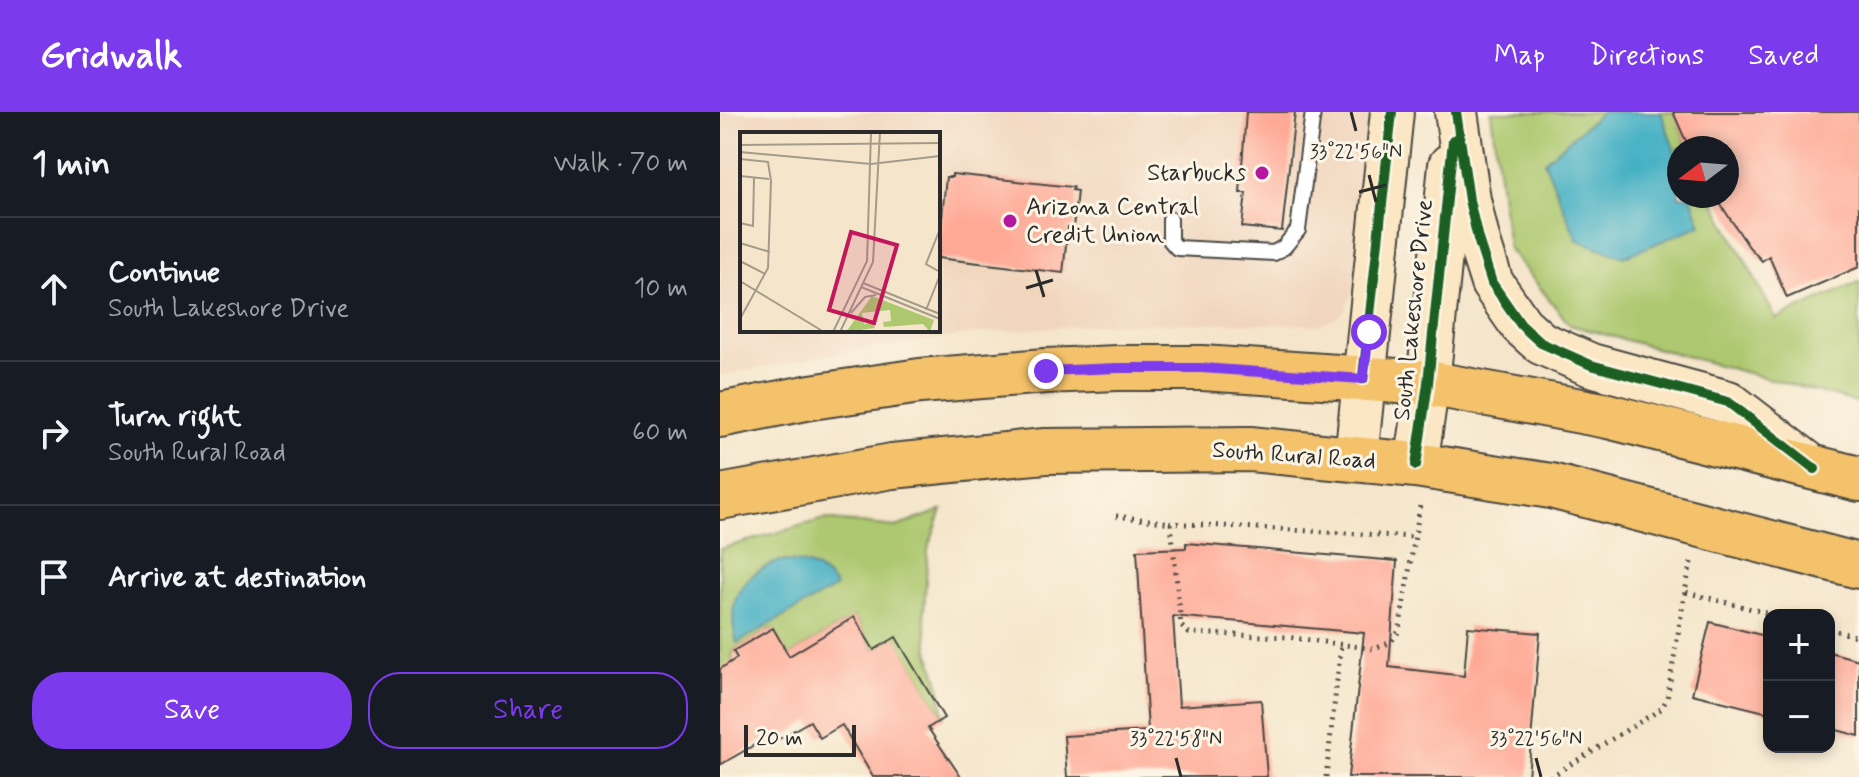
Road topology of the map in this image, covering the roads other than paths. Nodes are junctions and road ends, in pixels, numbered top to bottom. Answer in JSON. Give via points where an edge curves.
{"nodes":[{"id":1,"x":1313,"y":112,"type":"edge"},
{"id":2,"x":1392,"y":112,"type":"edge"},
{"id":3,"x":1456,"y":112,"type":"edge"},
{"id":4,"x":1170,"y":219,"type":"dead end"},
{"id":5,"x":1363,"y":379,"type":"junction"},
{"id":6,"x":1428,"y":383,"type":"junction"},
{"id":7,"x":720,"y":415,"type":"edge"},
{"id":8,"x":1356,"y":458,"type":"junction"},
{"id":9,"x":1815,"y":469,"type":"junction"},
{"id":10,"x":1859,"y":479,"type":"edge"},
{"id":11,"x":1418,"y":483,"type":"junction"},
{"id":12,"x":720,"y":497,"type":"edge"},
{"id":13,"x":1859,"y":566,"type":"edge"}],
"edges":[{"from":1,"to":4,"type":"lane","via":[[1298,230],[1284,247],[1274,253],[1177,248],[1170,240]]},
{"from":2,"to":5,"type":"street","name":"South Lakeshore Drive"},
{"from":3,"to":6,"type":"street","name":"South Lakeshore Drive"},
{"from":3,"to":9,"type":"street","via":[[1478,239],[1492,283],[1521,325],[1541,343],[1591,365],[1728,402]]},
{"from":5,"to":6,"type":"main road"},
{"from":5,"to":7,"type":"main road","via":[[1202,368],[1046,371],[920,381]]},
{"from":5,"to":8,"type":"street","name":"South Lakeshore Drive"},
{"from":6,"to":9,"type":"main road","via":[[1608,416]]},
{"from":6,"to":11,"type":"street","name":"South Lakeshore Drive"},
{"from":8,"to":11,"type":"main road","name":"South Rural Road"},
{"from":8,"to":12,"type":"main road","name":"South Rural Road","via":[[1250,449],[1045,451],[892,466]]},
{"from":9,"to":10,"type":"main road"},
{"from":11,"to":13,"type":"main road","name":"South Rural Road","via":[[1551,486]]}]}
